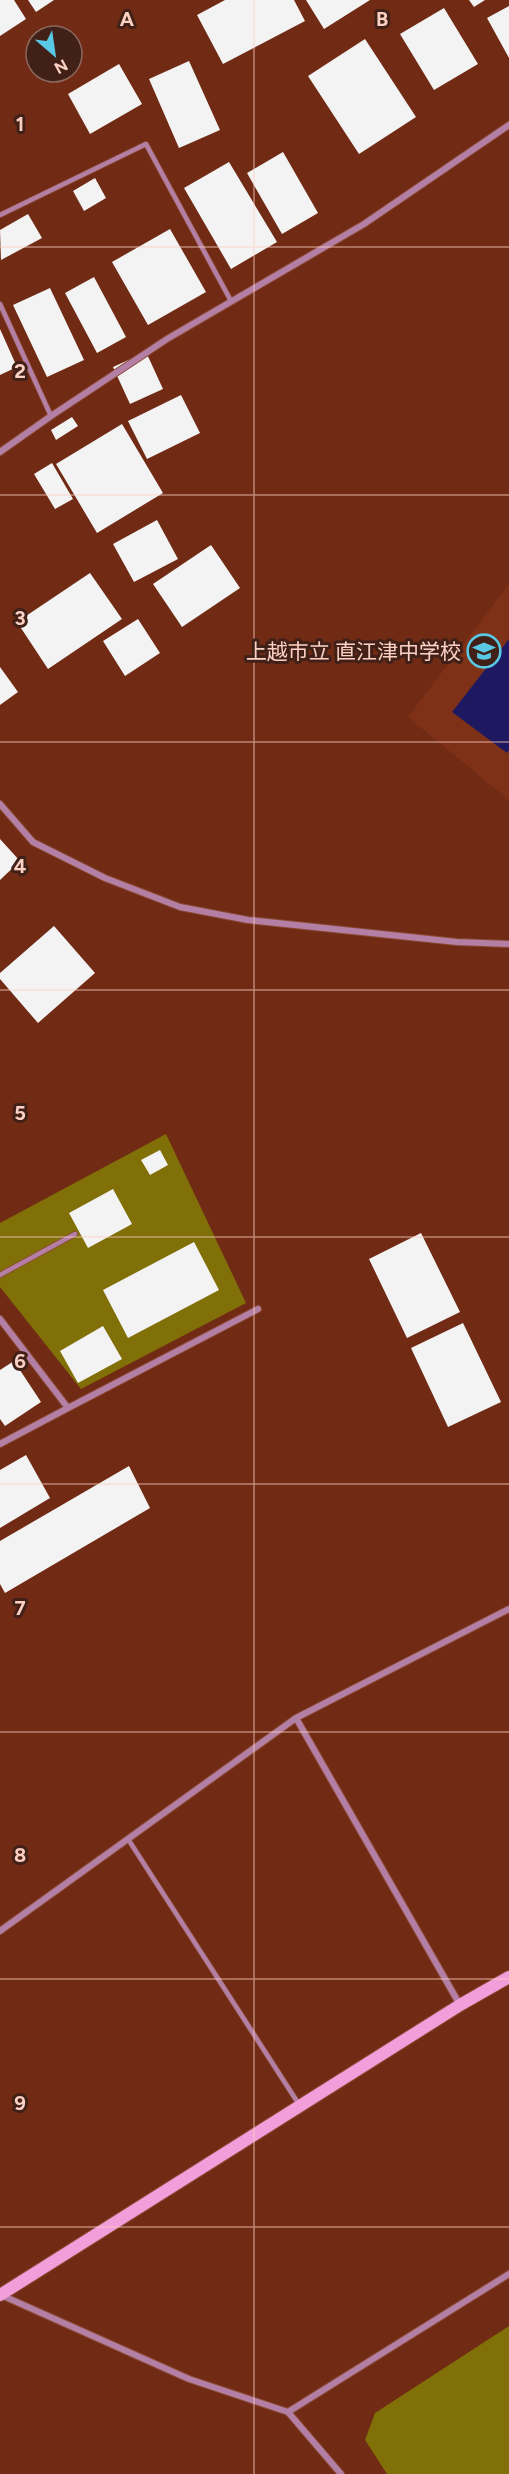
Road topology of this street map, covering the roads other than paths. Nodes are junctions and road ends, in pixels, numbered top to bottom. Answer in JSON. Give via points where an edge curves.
{"nodes":[{"id":1,"x":509,"y":125,"type":"edge"},
{"id":2,"x":0,"y":215,"type":"edge"},
{"id":3,"x":231,"y":301,"type":"junction"},
{"id":4,"x":0,"y":304,"type":"edge"},
{"id":5,"x":51,"y":416,"type":"junction"},
{"id":6,"x":0,"y":452,"type":"edge"},
{"id":7,"x":0,"y":804,"type":"edge"},
{"id":8,"x":509,"y":944,"type":"edge"},
{"id":9,"x":75,"y":1234,"type":"dead end"},
{"id":10,"x":0,"y":1275,"type":"edge"},
{"id":11,"x":258,"y":1309,"type":"dead end"},
{"id":12,"x":0,"y":1319,"type":"edge"},
{"id":13,"x":68,"y":1408,"type":"junction"},
{"id":14,"x":0,"y":1444,"type":"edge"},
{"id":15,"x":509,"y":1609,"type":"edge"},
{"id":16,"x":296,"y":1718,"type":"junction"},
{"id":17,"x":128,"y":1839,"type":"junction"},
{"id":18,"x":0,"y":1931,"type":"edge"},
{"id":19,"x":509,"y":1977,"type":"edge"},
{"id":20,"x":460,"y":2005,"type":"junction"},
{"id":21,"x":300,"y":2106,"type":"junction"},
{"id":22,"x":509,"y":2274,"type":"edge"},
{"id":23,"x":0,"y":2295,"type":"edge"},
{"id":24,"x":288,"y":2412,"type":"junction"},
{"id":25,"x":341,"y":2474,"type":"edge"}],
"edges":[{"from":1,"to":3,"type":"street","via":[[364,224]]},
{"from":2,"to":3,"type":"lane","via":[[146,144]]},
{"from":3,"to":5,"type":"street"},
{"from":4,"to":5,"type":"lane"},
{"from":5,"to":6,"type":"street"},
{"from":7,"to":8,"type":"street","via":[[33,842],[114,882],[180,907],[248,920]]},
{"from":9,"to":10,"type":"lane"},
{"from":11,"to":13,"type":"street"},
{"from":12,"to":13,"type":"street"},
{"from":13,"to":14,"type":"street"},
{"from":15,"to":16,"type":"street"},
{"from":16,"to":17,"type":"street"},
{"from":16,"to":20,"type":"street"},
{"from":17,"to":18,"type":"street"},
{"from":17,"to":21,"type":"lane"},
{"from":19,"to":20,"type":"street"},
{"from":20,"to":21,"type":"street"},
{"from":21,"to":23,"type":"street"},
{"from":22,"to":24,"type":"street"},
{"from":23,"to":24,"type":"street","via":[[189,2379]]},
{"from":24,"to":25,"type":"street"}]}
